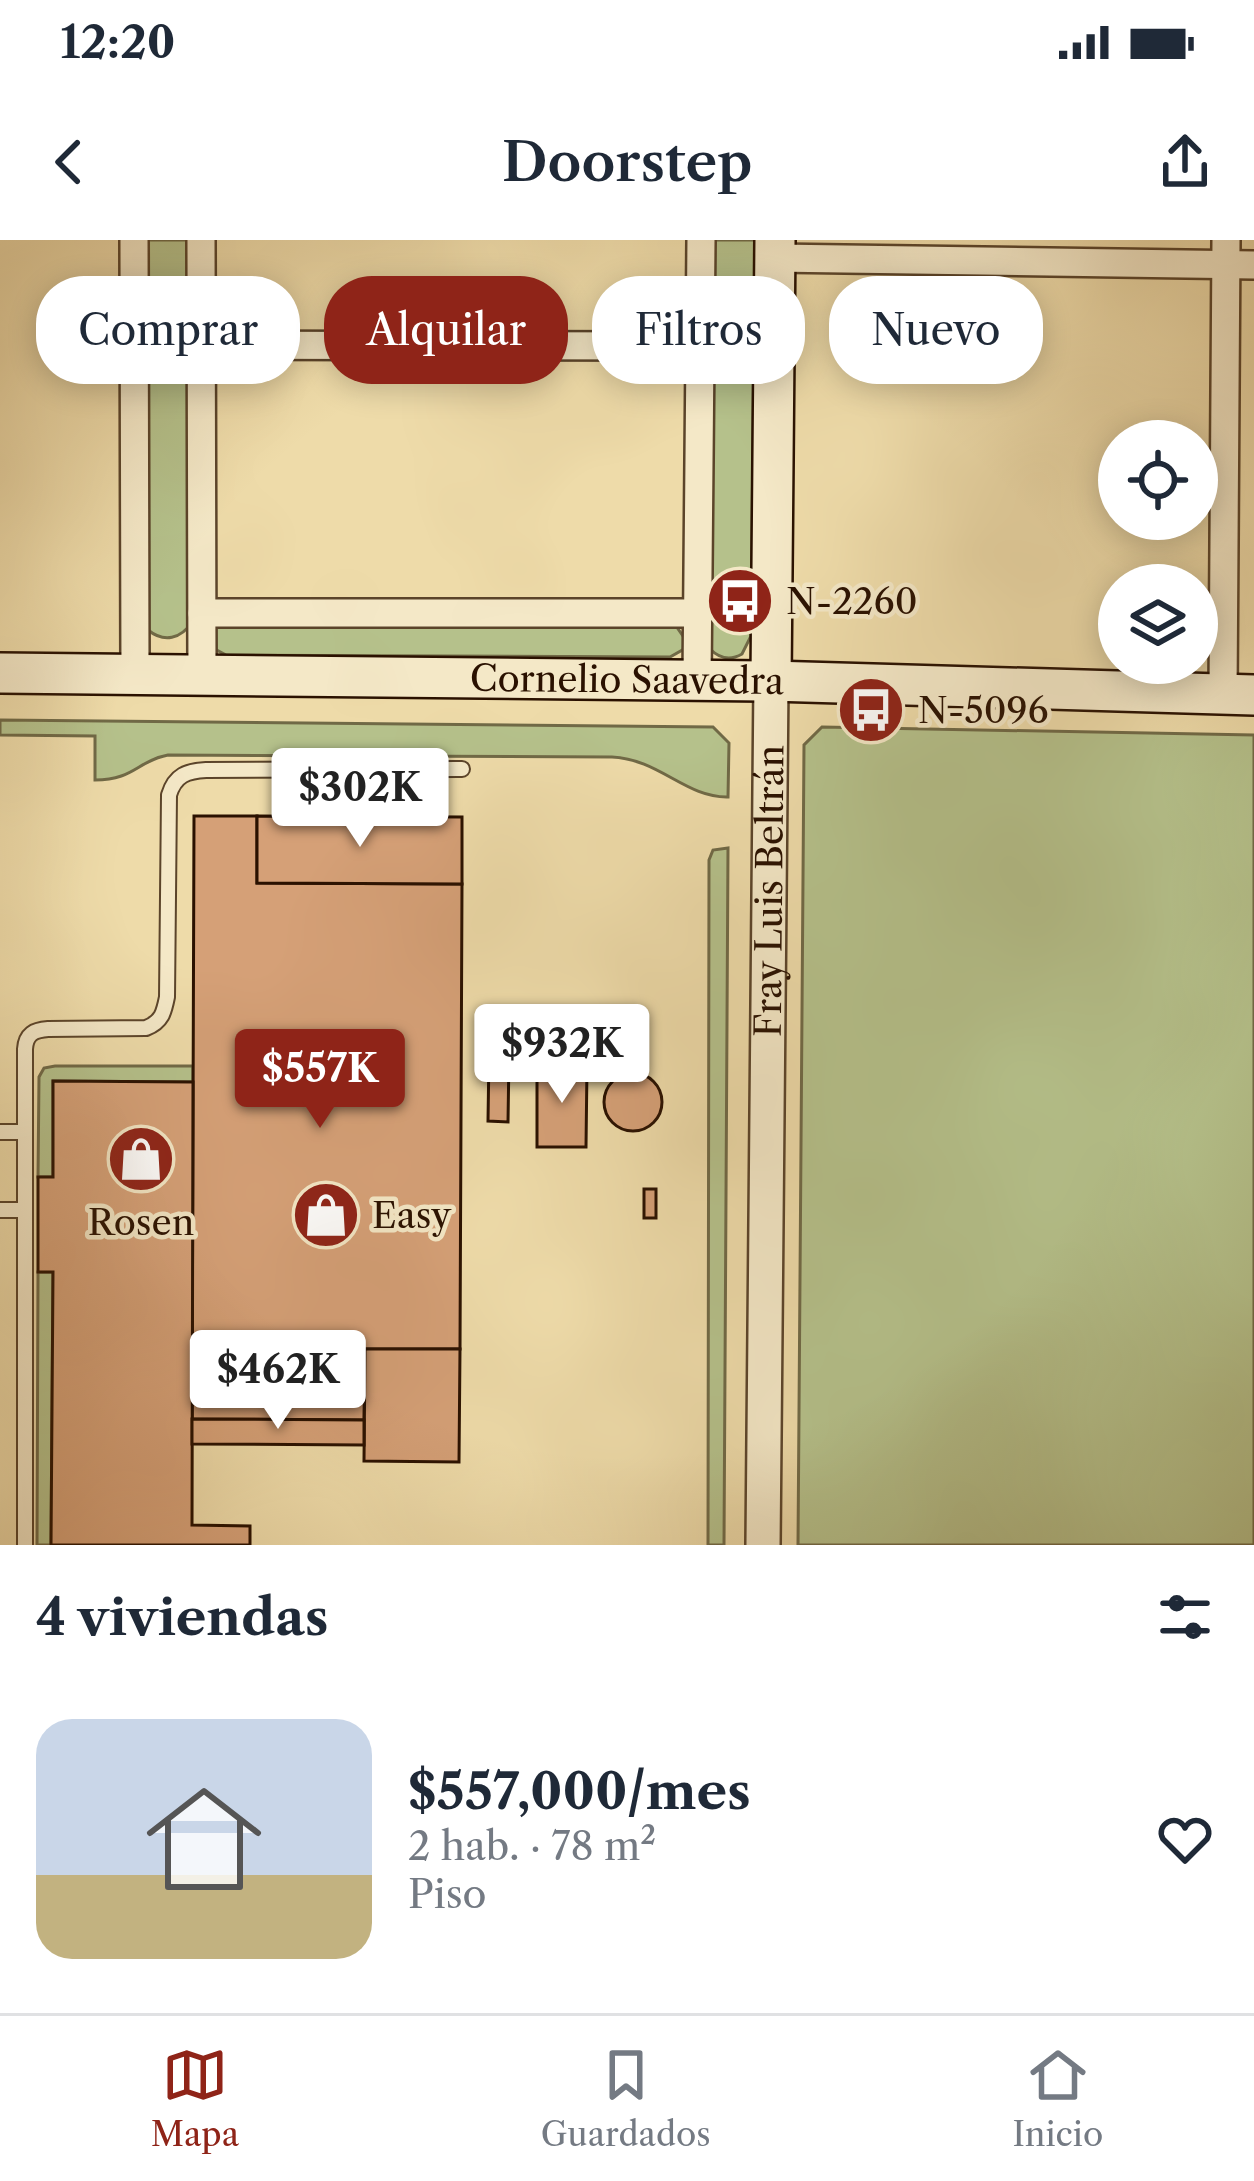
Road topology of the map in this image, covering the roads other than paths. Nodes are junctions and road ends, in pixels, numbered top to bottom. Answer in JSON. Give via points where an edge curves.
{"nodes":[{"id":1,"x":134,"y":240,"type":"edge"},
{"id":2,"x":201,"y":240,"type":"edge"},
{"id":3,"x":701,"y":240,"type":"edge"},
{"id":4,"x":775,"y":249,"type":"edge"},
{"id":5,"x":1235,"y":256,"type":"edge"},
{"id":6,"x":134,"y":276,"type":"edge"},
{"id":7,"x":201,"y":276,"type":"edge"},
{"id":8,"x":701,"y":276,"type":"edge"},
{"id":9,"x":300,"y":345,"type":"edge"},
{"id":10,"x":592,"y":346,"type":"edge"},
{"id":11,"x":134,"y":384,"type":"edge"},
{"id":12,"x":201,"y":384,"type":"edge"},
{"id":13,"x":700,"y":384,"type":"edge"},
{"id":14,"x":202,"y":613,"type":"junction"},
{"id":15,"x":697,"y":613,"type":"junction"},
{"id":16,"x":0,"y":673,"type":"edge"},
{"id":17,"x":135,"y":674,"type":"junction"},
{"id":18,"x":202,"y":675,"type":"junction"},
{"id":19,"x":697,"y":680,"type":"junction"},
{"id":20,"x":771,"y":681,"type":"junction"},
{"id":21,"x":1238,"y":694,"type":"edge"},
{"id":22,"x":462,"y":769,"type":"dead end"},
{"id":23,"x":0,"y":1132,"type":"edge"},
{"id":24,"x":25,"y":1132,"type":"junction"},
{"id":25,"x":0,"y":1210,"type":"edge"},
{"id":26,"x":25,"y":1210,"type":"junction"},
{"id":27,"x":25,"y":1545,"type":"edge"},
{"id":28,"x":763,"y":1545,"type":"edge"}],
"edges":[{"from":1,"to":6,"type":"street"},
{"from":2,"to":7,"type":"street"},
{"from":3,"to":8,"type":"street"},
{"from":4,"to":5,"type":"street"},
{"from":4,"to":20,"type":"main road","name":"Fray Luis Beltrán"},
{"from":5,"to":21,"type":"street"},
{"from":9,"to":10,"type":"street"},
{"from":11,"to":17,"type":"street"},
{"from":12,"to":14,"type":"street"},
{"from":13,"to":15,"type":"street"},
{"from":14,"to":15,"type":"street","name":"Cornelio Saavedra"},
{"from":14,"to":18,"type":"street"},
{"from":15,"to":19,"type":"street"},
{"from":16,"to":17,"type":"main road","name":"Cornelio Saavedra"},
{"from":17,"to":18,"type":"main road","name":"Cornelio Saavedra"},
{"from":18,"to":19,"type":"main road","name":"Cornelio Saavedra"},
{"from":19,"to":20,"type":"main road","name":"Cornelio Saavedra"},
{"from":20,"to":21,"type":"main road","name":"Cornelio Saavedra"},
{"from":20,"to":28,"type":"street","name":"Fray Luis Beltrán"},
{"from":22,"to":24,"type":"lane","via":[[206,770],[177,778],[169,794],[161,1018],[136,1029],[28,1036]]},
{"from":23,"to":24,"type":"lane"},
{"from":24,"to":26,"type":"lane"},
{"from":25,"to":26,"type":"lane"},
{"from":26,"to":27,"type":"lane"}]}
